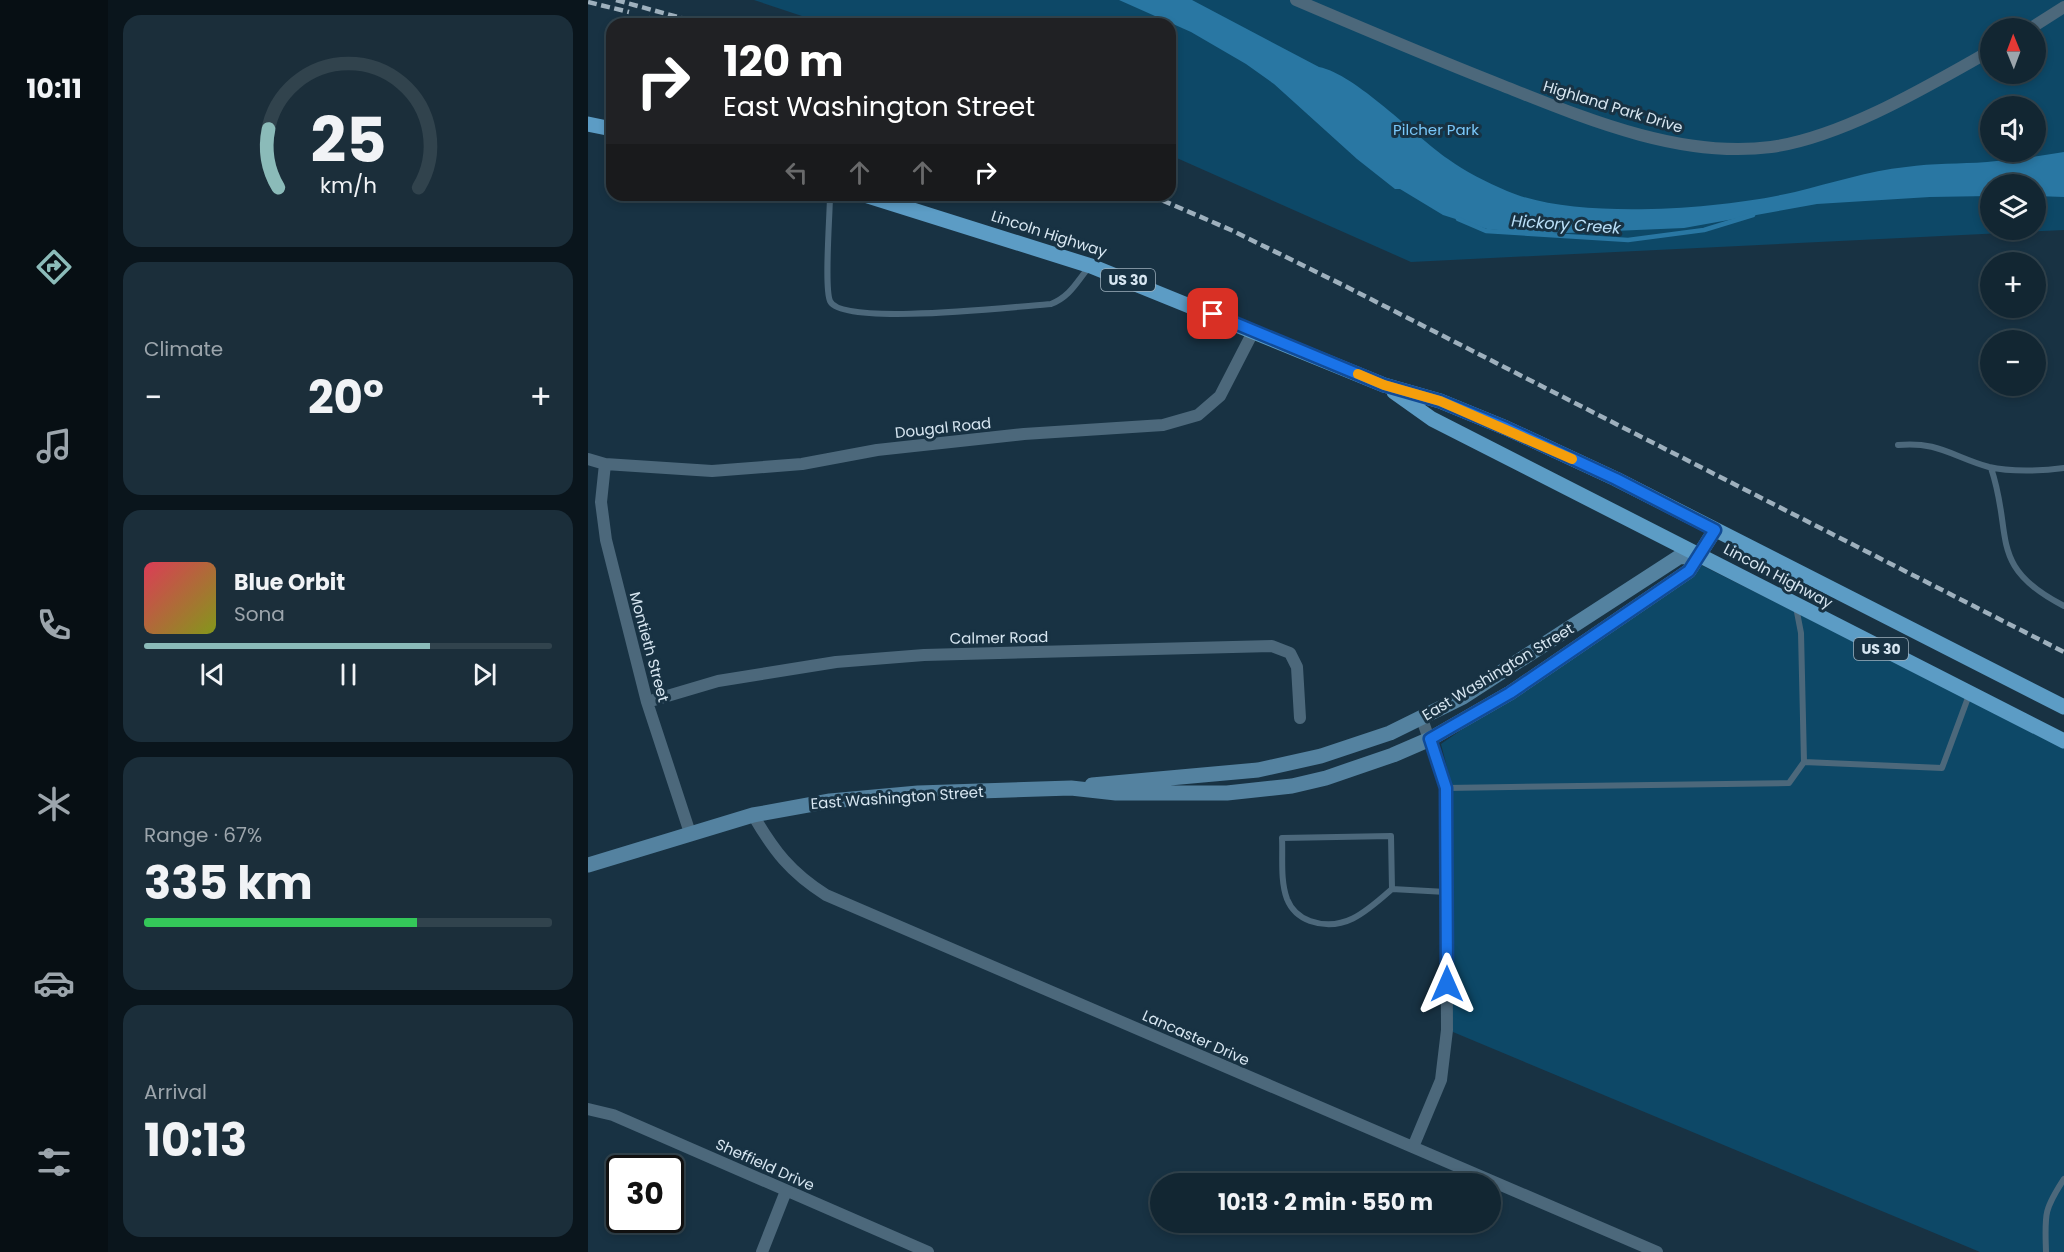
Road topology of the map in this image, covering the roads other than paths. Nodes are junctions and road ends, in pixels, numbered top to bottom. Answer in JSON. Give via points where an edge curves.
{"nodes":[{"id":1,"x":1296,"y":0,"type":"edge"},
{"id":2,"x":2064,"y":7,"type":"edge"},
{"id":3,"x":2046,"y":18,"type":"edge"},
{"id":4,"x":1980,"y":57,"type":"edge"},
{"id":5,"x":588,"y":124,"type":"edge"},
{"id":6,"x":606,"y":128,"type":"edge"},
{"id":7,"x":830,"y":201,"type":"edge"},
{"id":8,"x":884,"y":201,"type":"edge"},
{"id":9,"x":1091,"y":266,"type":"junction"},
{"id":10,"x":1254,"y":330,"type":"junction"},
{"id":11,"x":1384,"y":385,"type":"junction"},
{"id":12,"x":1898,"y":445,"type":"dead end"},
{"id":13,"x":588,"y":459,"type":"edge"},
{"id":14,"x":605,"y":464,"type":"junction"},
{"id":15,"x":1991,"y":468,"type":"junction"},
{"id":16,"x":2064,"y":468,"type":"edge"},
{"id":17,"x":1715,"y":530,"type":"junction"},
{"id":18,"x":1699,"y":555,"type":"junction"},
{"id":19,"x":2064,"y":606,"type":"edge"},
{"id":20,"x":1796,"y":607,"type":"junction"},
{"id":21,"x":1970,"y":694,"type":"junction"},
{"id":22,"x":647,"y":702,"type":"junction"},
{"id":23,"x":2064,"y":707,"type":"edge"},
{"id":24,"x":1300,"y":718,"type":"dead end"},
{"id":25,"x":1422,"y":719,"type":"junction"},
{"id":26,"x":1430,"y":739,"type":"junction"},
{"id":27,"x":2064,"y":741,"type":"edge"},
{"id":28,"x":1804,"y":762,"type":"junction"},
{"id":29,"x":1071,"y":788,"type":"junction"},
{"id":30,"x":1446,"y":788,"type":"junction"},
{"id":31,"x":753,"y":815,"type":"junction"},
{"id":32,"x":690,"y":833,"type":"junction"},
{"id":33,"x":588,"y":865,"type":"edge"},
{"id":34,"x":1392,"y":889,"type":"junction"},
{"id":35,"x":1446,"y":892,"type":"junction"},
{"id":36,"x":588,"y":1109,"type":"edge"},
{"id":37,"x":1413,"y":1147,"type":"junction"},
{"id":38,"x":2064,"y":1179,"type":"edge"},
{"id":39,"x":786,"y":1191,"type":"junction"},
{"id":40,"x":762,"y":1252,"type":"edge"},
{"id":41,"x":928,"y":1252,"type":"edge"},
{"id":42,"x":1657,"y":1252,"type":"edge"},
{"id":43,"x":2046,"y":1252,"type":"edge"}],
"edges":[{"from":1,"to":4,"type":"street","name":"Highland Park Drive","via":[[1555,106],[1666,142],[1719,150],[1773,147],[1840,127],[1918,92]]},
{"from":2,"to":3,"type":"street"},
{"from":5,"to":6,"type":"main road"},
{"from":7,"to":9,"type":"lane","via":[[830,301],[837,308],[859,314],[1051,304],[1072,291]]},
{"from":8,"to":9,"type":"main road","name":"Lincoln Highway","number":"US 30"},
{"from":9,"to":10,"type":"main road","name":"Lincoln Highway","number":"US 30"},
{"from":10,"to":11,"type":"main road","name":"Lincoln Highway","number":"US 30"},
{"from":10,"to":14,"type":"street","name":"Dougal Road","via":[[1220,396],[1198,415],[1163,425],[1024,434],[878,450],[802,464],[712,471]]},
{"from":11,"to":17,"type":"main road","name":"Lincoln Highway","number":"US 30","via":[[1440,401],[1506,428]]},
{"from":11,"to":18,"type":"main road","name":"Lincoln Highway","number":"US 30","via":[[1432,419]]},
{"from":12,"to":15,"type":"lane","via":[[1920,443]]},
{"from":13,"to":14,"type":"street","name":"Dougal Road"},
{"from":14,"to":22,"type":"street","name":"Montieth Street","via":[[601,502],[606,540]]},
{"from":15,"to":16,"type":"lane"},
{"from":15,"to":19,"type":"lane","via":[[2000,493],[2010,561],[2035,588]]},
{"from":17,"to":18,"type":"street","name":"East Washington Street"},
{"from":17,"to":23,"type":"main road","name":"Lincoln Highway","number":"US 30"},
{"from":18,"to":20,"type":"main road","name":"Lincoln Highway","number":"US 30"},
{"from":18,"to":25,"type":"street","name":"East Washington Street","via":[[1679,557],[1500,674]]},
{"from":18,"to":26,"type":"street","name":"East Washington Street","via":[[1689,571],[1510,693]]},
{"from":20,"to":21,"type":"main road","name":"Lincoln Highway","number":"US 30"},
{"from":20,"to":28,"type":"lane","via":[[1801,633]]},
{"from":21,"to":27,"type":"main road","name":"Lincoln Highway","number":"US 30"},
{"from":21,"to":28,"type":"lane","via":[[1942,768]]},
{"from":22,"to":24,"type":"street","name":"Calmer Road","via":[[718,681],[836,662],[924,655],[1272,646],[1290,653],[1297,667]]},
{"from":22,"to":32,"type":"street","name":"Montieth Street"},
{"from":25,"to":26,"type":"street"},
{"from":25,"to":29,"type":"street","name":"East Washington Street","via":[[1356,745],[1289,764],[1226,774]]},
{"from":26,"to":29,"type":"street","name":"East Washington Street","via":[[1326,778],[1261,790],[1193,794]]},
{"from":26,"to":30,"type":"street"},
{"from":28,"to":30,"type":"lane","via":[[1789,783]]},
{"from":29,"to":31,"type":"street","name":"East Washington Street","via":[[872,796]]},
{"from":30,"to":35,"type":"street"},
{"from":31,"to":32,"type":"street","name":"East Washington Street"},
{"from":31,"to":37,"type":"street","name":"Lancaster Drive","via":[[774,850],[799,878],[826,895]]},
{"from":32,"to":33,"type":"street","name":"East Washington Street"},
{"from":34,"to":34,"type":"lane","via":[[1391,836],[1282,838],[1287,898],[1302,918],[1322,925],[1342,924],[1357,918]]},
{"from":34,"to":35,"type":"lane"},
{"from":35,"to":37,"type":"street","via":[[1447,1030],[1441,1080]]},
{"from":36,"to":39,"type":"street","name":"Sheffield Drive","via":[[613,1115]]},
{"from":37,"to":42,"type":"street","name":"Lancaster Drive"},
{"from":38,"to":43,"type":"lane","via":[[2044,1215]]},
{"from":39,"to":40,"type":"street"},
{"from":39,"to":41,"type":"street","name":"Sheffield Drive"}]}
